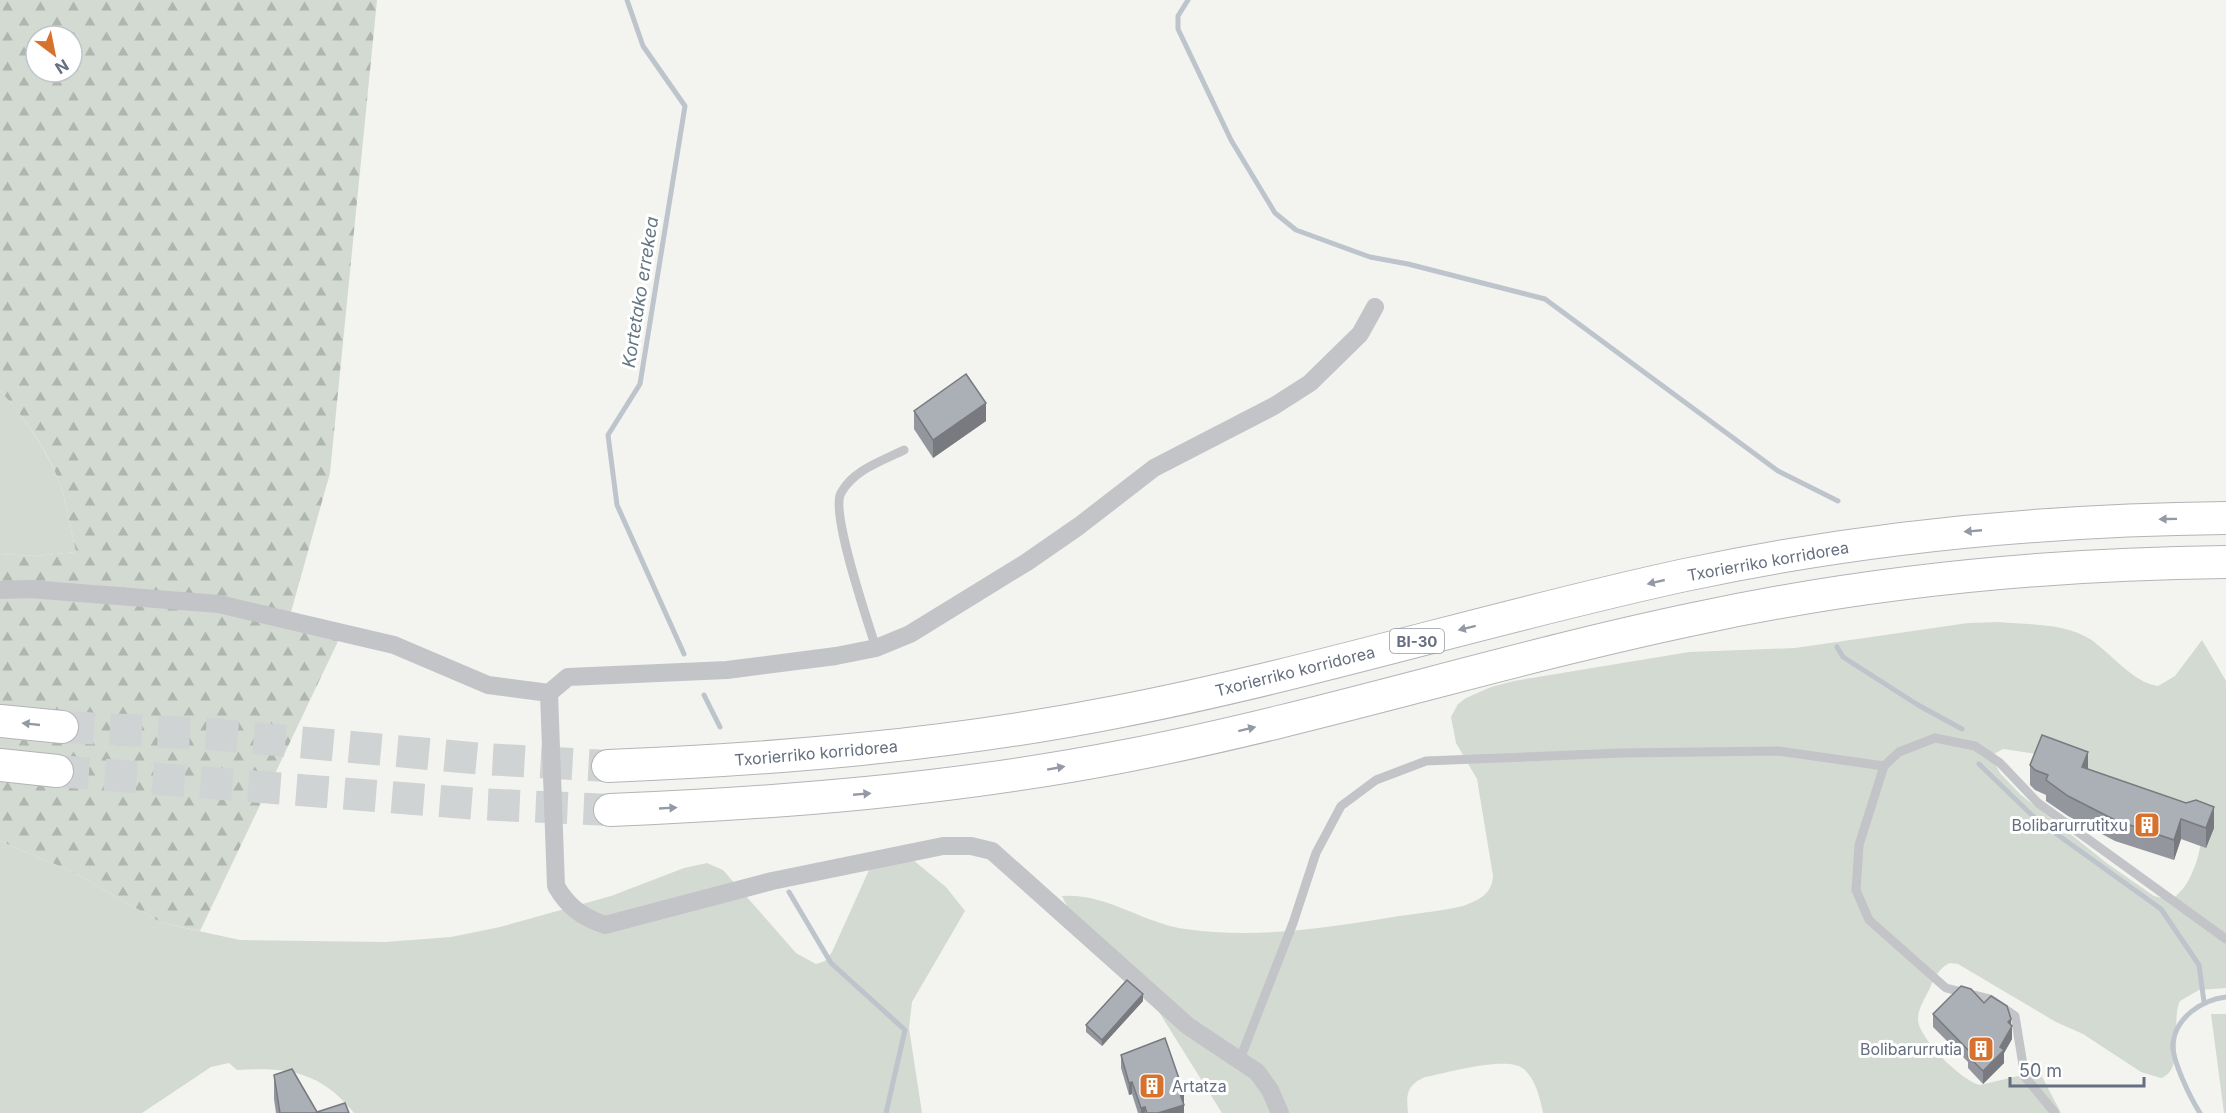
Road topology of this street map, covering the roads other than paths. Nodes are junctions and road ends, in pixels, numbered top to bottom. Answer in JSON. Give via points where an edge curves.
{"nodes":[{"id":1,"x":1375,"y":307,"type":"dead end"},
{"id":2,"x":904,"y":450,"type":"dead end"},
{"id":3,"x":2226,"y":518,"type":"edge"},
{"id":4,"x":2226,"y":562,"type":"edge"},
{"id":5,"x":0,"y":590,"type":"edge"},
{"id":6,"x":876,"y":648,"type":"junction"},
{"id":7,"x":549,"y":693,"type":"junction"},
{"id":8,"x":0,"y":721,"type":"edge"},
{"id":9,"x":62,"y":727,"type":"tunnel mouth"},
{"id":10,"x":0,"y":765,"type":"edge"},
{"id":11,"x":608,"y":766,"type":"tunnel mouth"},
{"id":12,"x":1884,"y":766,"type":"junction"},
{"id":13,"x":57,"y":771,"type":"tunnel mouth"},
{"id":14,"x":609,"y":810,"type":"tunnel mouth"},
{"id":15,"x":2226,"y":939,"type":"edge"},
{"id":16,"x":1240,"y":1059,"type":"junction"},
{"id":17,"x":1280,"y":1113,"type":"edge"},
{"id":18,"x":2055,"y":1113,"type":"edge"}],
"edges":[{"from":1,"to":6,"type":"street","via":[[1360,334],[1310,383],[1154,468],[1027,562],[910,634]]},
{"from":2,"to":6,"type":"lane","via":[[851,478],[839,495],[838,511],[846,545]]},
{"from":3,"to":11,"type":"highway","name":"Txorierriko korridorea","number":"BI-30","one_way":true,"via":[[2016,527],[1821,550],[1677,577],[1231,688],[1034,727],[906,746]]},
{"from":14,"to":4,"type":"highway","one_way":true,"via":[[910,790],[1053,769],[1241,731],[1674,623],[1828,594],[2019,571]]},
{"from":5,"to":7,"type":"street","via":[[219,604],[394,645],[488,685]]},
{"from":6,"to":7,"type":"street","via":[[727,670],[568,677]]},
{"from":7,"to":16,"type":"street","via":[[556,886],[564,902],[583,917],[605,925],[861,861],[943,846],[971,846],[992,851],[1006,862],[1188,1026]]},
{"from":9,"to":8,"type":"highway","one_way":true},
{"from":10,"to":13,"type":"highway"},
{"from":12,"to":15,"type":"lane","via":[[1899,752],[1935,738],[1975,746],[2000,763],[2038,804]]},
{"from":12,"to":16,"type":"lane","via":[[1778,751],[1621,753],[1426,761],[1376,780],[1341,806],[1316,853]]},
{"from":12,"to":18,"type":"lane","via":[[1859,845],[1856,890],[1869,920],[1946,988],[1990,999],[2015,1016],[2025,1077]]},
{"from":16,"to":17,"type":"street","via":[[1257,1072]]}]}
